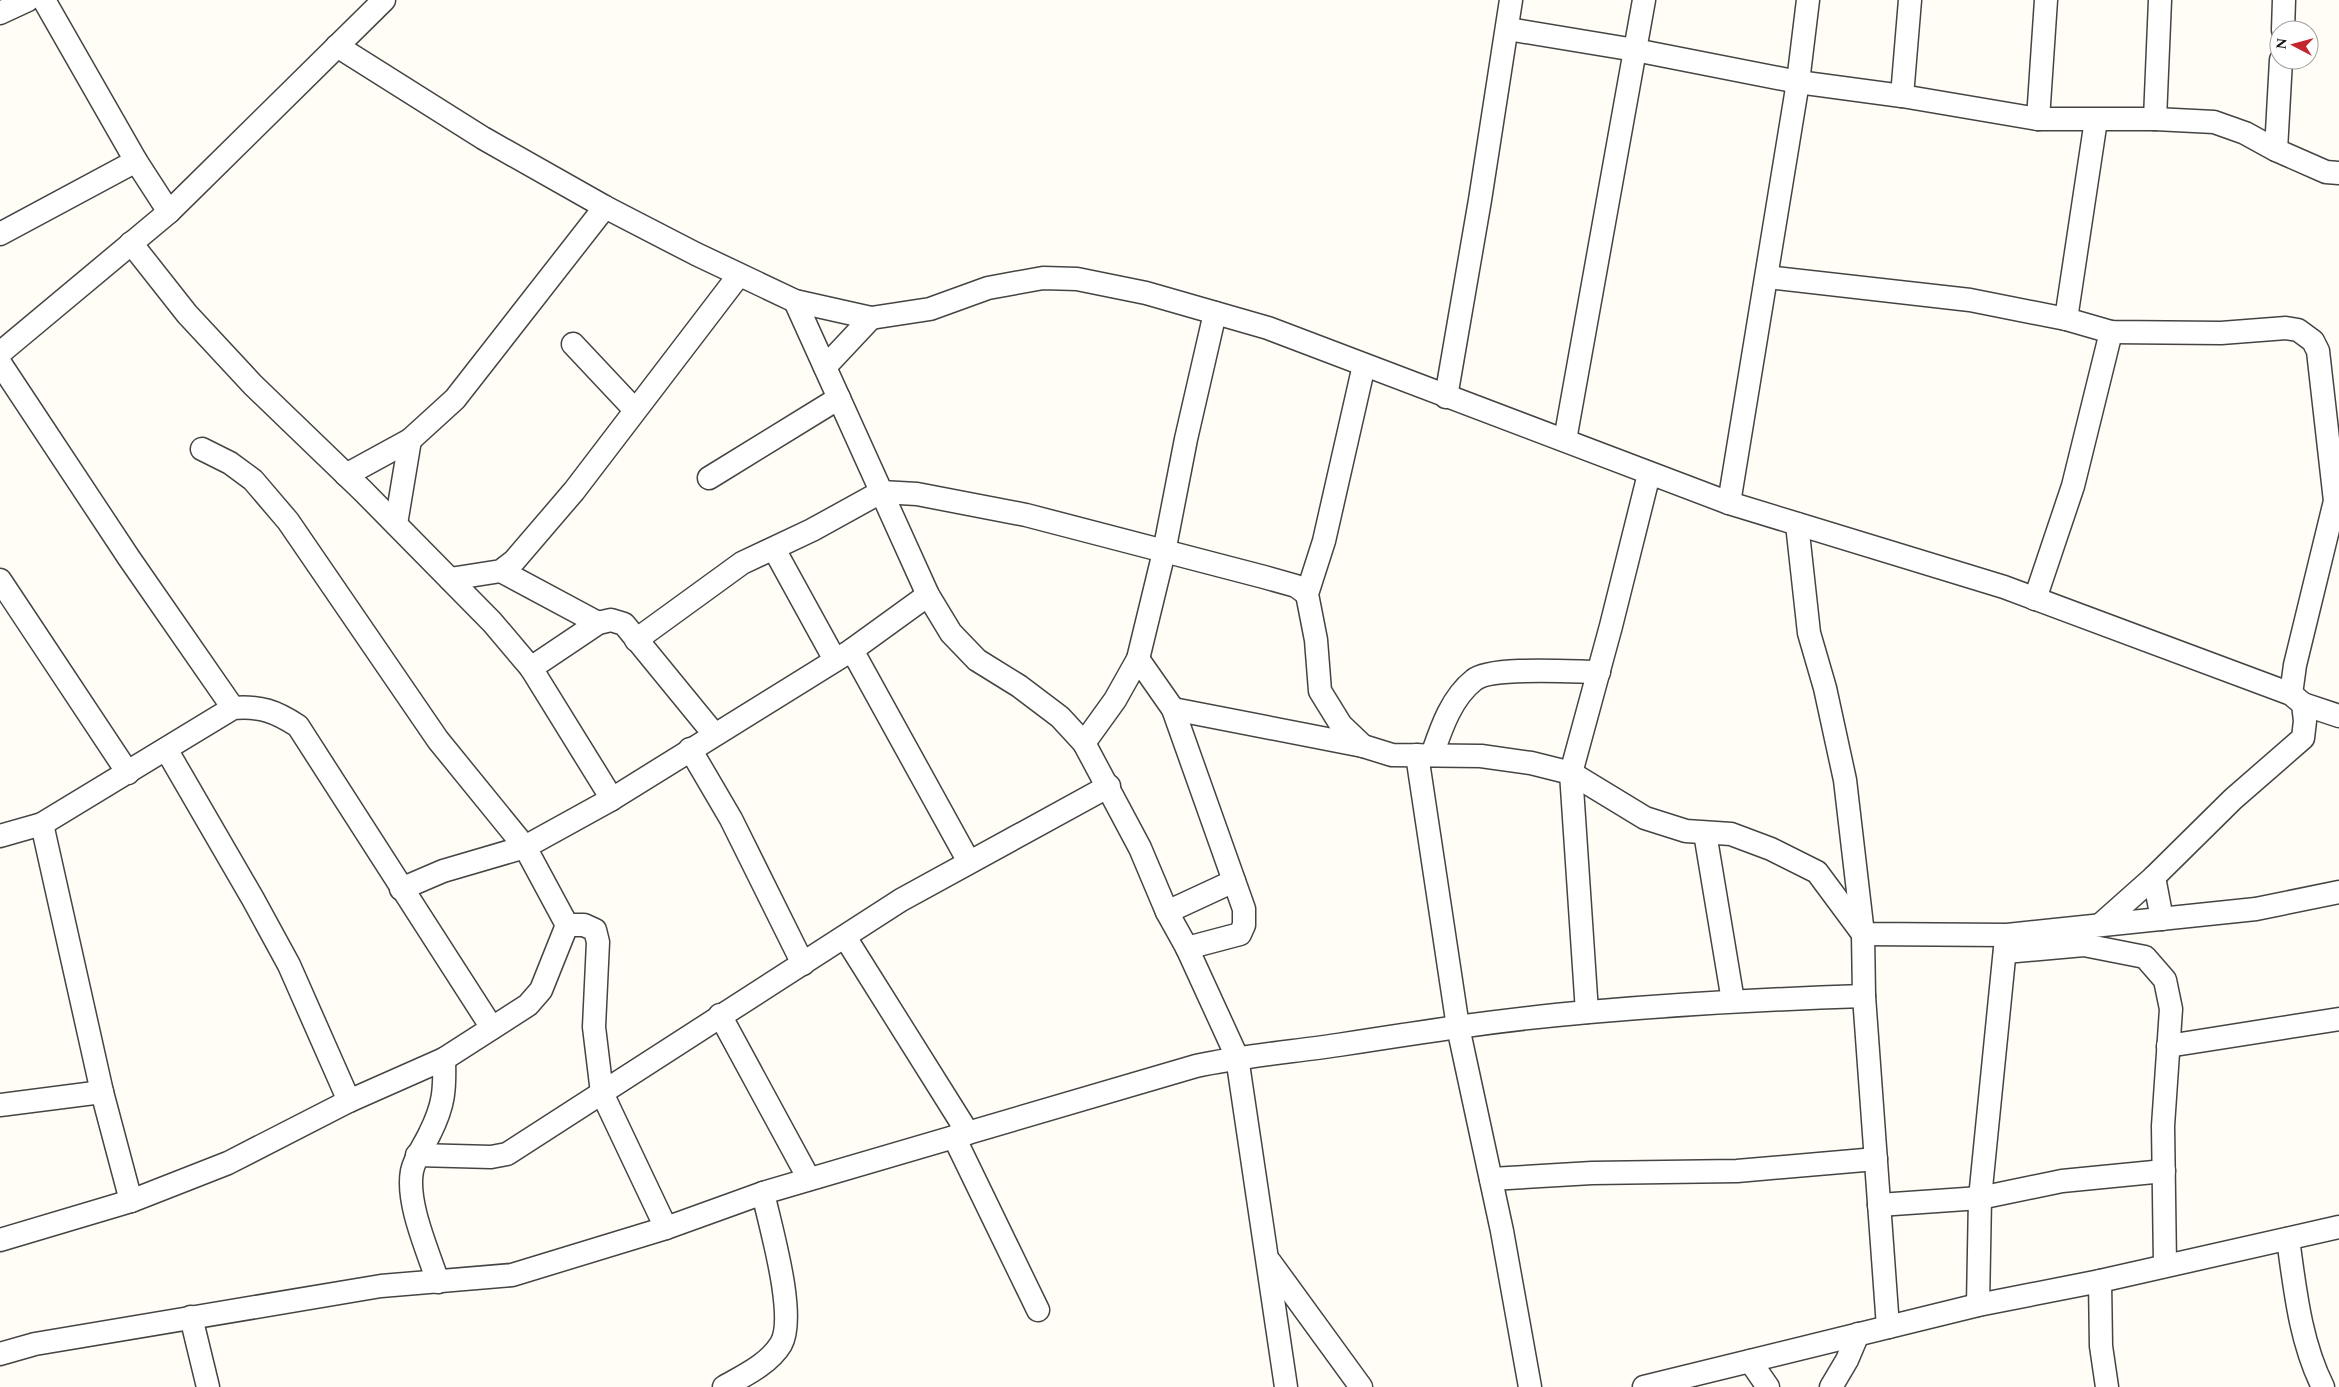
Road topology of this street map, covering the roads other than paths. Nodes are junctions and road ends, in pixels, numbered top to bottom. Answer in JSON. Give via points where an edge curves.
{"nodes":[{"id":1,"x":28,"y":0,"type":"edge"},
{"id":2,"x":44,"y":0,"type":"edge"},
{"id":3,"x":384,"y":0,"type":"edge"},
{"id":4,"x":1511,"y":0,"type":"edge"},
{"id":5,"x":1644,"y":0,"type":"edge"},
{"id":6,"x":1808,"y":0,"type":"edge"},
{"id":7,"x":1910,"y":0,"type":"edge"},
{"id":8,"x":2046,"y":0,"type":"edge"},
{"id":9,"x":2160,"y":0,"type":"edge"},
{"id":10,"x":2284,"y":0,"type":"edge"},
{"id":11,"x":0,"y":13,"type":"edge"},
{"id":12,"x":2283,"y":20,"type":"edge"},
{"id":13,"x":1508,"y":29,"type":"junction"},
{"id":14,"x":337,"y":46,"type":"junction"},
{"id":15,"x":1635,"y":50,"type":"junction"},
{"id":16,"x":2280,"y":70,"type":"edge"},
{"id":17,"x":1798,"y":82,"type":"junction"},
{"id":18,"x":1902,"y":96,"type":"junction"},
{"id":19,"x":2038,"y":119,"type":"junction"},
{"id":20,"x":2155,"y":119,"type":"junction"},
{"id":21,"x":2096,"y":120,"type":"junction"},
{"id":22,"x":2276,"y":150,"type":"junction"},
{"id":23,"x":136,"y":161,"type":"junction"},
{"id":24,"x":2339,"y":173,"type":"edge"},
{"id":25,"x":605,"y":207,"type":"junction"},
{"id":26,"x":169,"y":212,"type":"junction"},
{"id":27,"x":0,"y":234,"type":"edge"},
{"id":28,"x":132,"y":243,"type":"junction"},
{"id":29,"x":739,"y":275,"type":"junction"},
{"id":30,"x":1767,"y":277,"type":"junction"},
{"id":31,"x":795,"y":301,"type":"junction"},
{"id":32,"x":1215,"y":313,"type":"junction"},
{"id":33,"x":871,"y":318,"type":"junction"},
{"id":34,"x":2066,"y":319,"type":"junction"},
{"id":35,"x":2111,"y":332,"type":"junction"},
{"id":36,"x":573,"y":344,"type":"dead end"},
{"id":37,"x":0,"y":353,"type":"edge"},
{"id":38,"x":0,"y":363,"type":"edge"},
{"id":39,"x":1364,"y":365,"type":"junction"},
{"id":40,"x":825,"y":367,"type":"junction"},
{"id":41,"x":1446,"y":397,"type":"junction"},
{"id":42,"x":840,"y":398,"type":"junction"},
{"id":43,"x":635,"y":410,"type":"junction"},
{"id":44,"x":410,"y":440,"type":"junction"},
{"id":45,"x":1565,"y":440,"type":"junction"},
{"id":46,"x":202,"y":449,"type":"dead end"},
{"id":47,"x":1649,"y":474,"type":"junction"},
{"id":48,"x":346,"y":475,"type":"junction"},
{"id":49,"x":709,"y":478,"type":"dead end"},
{"id":50,"x":881,"y":492,"type":"junction"},
{"id":51,"x":1729,"y":503,"type":"junction"},
{"id":52,"x":396,"y":524,"type":"junction"},
{"id":53,"x":1797,"y":524,"type":"junction"},
{"id":54,"x":774,"y":549,"type":"junction"},
{"id":55,"x":1164,"y":552,"type":"junction"},
{"id":56,"x":501,"y":571,"type":"junction"},
{"id":57,"x":450,"y":579,"type":"junction"},
{"id":58,"x":0,"y":580,"type":"edge"},
{"id":59,"x":1306,"y":594,"type":"junction"},
{"id":60,"x":928,"y":595,"type":"junction"},
{"id":61,"x":2035,"y":599,"type":"junction"},
{"id":62,"x":598,"y":623,"type":"junction"},
{"id":63,"x":636,"y":640,"type":"junction"},
{"id":64,"x":843,"y":655,"type":"junction"},
{"id":65,"x":1138,"y":659,"type":"junction"},
{"id":66,"x":2296,"y":665,"type":"junction"},
{"id":67,"x":531,"y":668,"type":"junction"},
{"id":68,"x":1599,"y":672,"type":"junction"},
{"id":69,"x":2264,"y":685,"type":"junction"},
{"id":70,"x":2297,"y":699,"type":"junction"},
{"id":71,"x":233,"y":708,"type":"junction"},
{"id":72,"x":1173,"y":709,"type":"junction"},
{"id":73,"x":2339,"y":716,"type":"edge"},
{"id":74,"x":714,"y":734,"type":"junction"},
{"id":75,"x":1084,"y":742,"type":"junction"},
{"id":76,"x":1363,"y":746,"type":"junction"},
{"id":77,"x":166,"y":749,"type":"junction"},
{"id":78,"x":690,"y":749,"type":"junction"},
{"id":79,"x":1425,"y":755,"type":"junction"},
{"id":80,"x":128,"y":773,"type":"junction"},
{"id":81,"x":1571,"y":773,"type":"junction"},
{"id":82,"x":1109,"y":786,"type":"junction"},
{"id":83,"x":612,"y":799,"type":"junction"},
{"id":84,"x":42,"y":824,"type":"junction"},
{"id":85,"x":1706,"y":833,"type":"junction"},
{"id":86,"x":0,"y":836,"type":"edge"},
{"id":87,"x":525,"y":847,"type":"junction"},
{"id":88,"x":969,"y":862,"type":"junction"},
{"id":89,"x":2154,"y":877,"type":"junction"},
{"id":90,"x":1234,"y":881,"type":"junction"},
{"id":91,"x":401,"y":889,"type":"junction"},
{"id":92,"x":2339,"y":892,"type":"edge"},
{"id":93,"x":1167,"y":912,"type":"junction"},
{"id":94,"x":2162,"y":919,"type":"junction"},
{"id":95,"x":567,"y":925,"type":"junction"},
{"id":96,"x":2100,"y":925,"type":"junction"},
{"id":97,"x":1863,"y":934,"type":"junction"},
{"id":98,"x":845,"y":937,"type":"junction"},
{"id":99,"x":2006,"y":943,"type":"junction"},
{"id":100,"x":1187,"y":948,"type":"junction"},
{"id":101,"x":803,"y":964,"type":"junction"},
{"id":102,"x":1864,"y":996,"type":"junction"},
{"id":103,"x":1733,"y":1001,"type":"junction"},
{"id":104,"x":1587,"y":1012,"type":"junction"},
{"id":105,"x":720,"y":1015,"type":"junction"},
{"id":106,"x":2339,"y":1019,"type":"edge"},
{"id":107,"x":1458,"y":1027,"type":"junction"},
{"id":108,"x":492,"y":1028,"type":"junction"},
{"id":109,"x":2168,"y":1046,"type":"junction"},
{"id":110,"x":1237,"y":1057,"type":"junction"},
{"id":111,"x":444,"y":1059,"type":"junction"},
{"id":112,"x":102,"y":1092,"type":"junction"},
{"id":113,"x":602,"y":1093,"type":"junction"},
{"id":114,"x":349,"y":1101,"type":"junction"},
{"id":115,"x":0,"y":1105,"type":"edge"},
{"id":116,"x":961,"y":1135,"type":"junction"},
{"id":117,"x":417,"y":1155,"type":"junction"},
{"id":118,"x":1876,"y":1159,"type":"junction"},
{"id":119,"x":2164,"y":1171,"type":"junction"},
{"id":120,"x":809,"y":1179,"type":"junction"},
{"id":121,"x":1491,"y":1179,"type":"junction"},
{"id":122,"x":763,"y":1193,"type":"junction"},
{"id":123,"x":1980,"y":1198,"type":"junction"},
{"id":124,"x":131,"y":1201,"type":"junction"},
{"id":125,"x":1879,"y":1204,"type":"junction"},
{"id":126,"x":2339,"y":1227,"type":"edge"},
{"id":127,"x":666,"y":1228,"type":"junction"},
{"id":128,"x":2288,"y":1239,"type":"junction"},
{"id":129,"x":0,"y":1240,"type":"edge"},
{"id":130,"x":1268,"y":1260,"type":"junction"},
{"id":131,"x":2165,"y":1265,"type":"junction"},
{"id":132,"x":2100,"y":1281,"type":"junction"},
{"id":133,"x":438,"y":1282,"type":"junction"},
{"id":134,"x":1978,"y":1305,"type":"junction"},
{"id":135,"x":1038,"y":1310,"type":"dead end"},
{"id":136,"x":191,"y":1317,"type":"junction"},
{"id":137,"x":1888,"y":1328,"type":"junction"},
{"id":138,"x":1858,"y":1334,"type":"junction"},
{"id":139,"x":0,"y":1354,"type":"edge"},
{"id":140,"x":1750,"y":1361,"type":"junction"},
{"id":141,"x":208,"y":1387,"type":"edge"},
{"id":142,"x":724,"y":1387,"type":"edge"},
{"id":143,"x":1286,"y":1387,"type":"edge"},
{"id":144,"x":1361,"y":1387,"type":"edge"},
{"id":145,"x":1530,"y":1387,"type":"edge"},
{"id":146,"x":1644,"y":1387,"type":"edge"},
{"id":147,"x":1768,"y":1387,"type":"edge"},
{"id":148,"x":1831,"y":1387,"type":"edge"},
{"id":149,"x":2106,"y":1387,"type":"edge"},
{"id":150,"x":2323,"y":1387,"type":"edge"}],
"edges":[{"from":1,"to":11,"type":"street"},
{"from":2,"to":23,"type":"street"},
{"from":3,"to":14,"type":"street"},
{"from":4,"to":13,"type":"street"},
{"from":5,"to":15,"type":"street"},
{"from":6,"to":17,"type":"street"},
{"from":7,"to":18,"type":"street"},
{"from":8,"to":19,"type":"street"},
{"from":9,"to":20,"type":"street"},
{"from":10,"to":12,"type":"street"},
{"from":13,"to":15,"type":"street"},
{"from":13,"to":41,"type":"street"},
{"from":14,"to":25,"type":"street","via":[[483,138]]},
{"from":14,"to":26,"type":"street"},
{"from":15,"to":17,"type":"street"},
{"from":15,"to":45,"type":"street"},
{"from":16,"to":22,"type":"street"},
{"from":17,"to":18,"type":"street"},
{"from":17,"to":30,"type":"street"},
{"from":18,"to":19,"type":"street"},
{"from":19,"to":21,"type":"street"},
{"from":20,"to":21,"type":"street"},
{"from":20,"to":22,"type":"street","via":[[2214,122],[2245,133]]},
{"from":21,"to":34,"type":"street"},
{"from":22,"to":24,"type":"street","via":[[2326,172]]},
{"from":23,"to":26,"type":"street"},
{"from":23,"to":27,"type":"street"},
{"from":25,"to":29,"type":"street"},
{"from":25,"to":44,"type":"street","via":[[455,398]]},
{"from":26,"to":28,"type":"street"},
{"from":28,"to":37,"type":"street"},
{"from":28,"to":48,"type":"street","via":[[187,314],[253,385]]},
{"from":29,"to":31,"type":"street"},
{"from":29,"to":43,"type":"street"},
{"from":30,"to":34,"type":"street","via":[[1970,300]]},
{"from":30,"to":51,"type":"street"},
{"from":31,"to":33,"type":"street"},
{"from":31,"to":40,"type":"street"},
{"from":32,"to":33,"type":"street","via":[[1146,293],[1077,279],[1043,278],[988,288],[930,309]]},
{"from":32,"to":39,"type":"street","via":[[1268,328]]},
{"from":32,"to":55,"type":"street"},
{"from":33,"to":40,"type":"street"},
{"from":34,"to":35,"type":"street"},
{"from":35,"to":61,"type":"street","via":[[2073,486]]},
{"from":35,"to":66,"type":"street","via":[[2221,333],[2286,328],[2298,330],[2313,341],[2318,351],[2335,500]]},
{"from":36,"to":43,"type":"street"},
{"from":38,"to":71,"type":"street"},
{"from":39,"to":41,"type":"street"},
{"from":39,"to":59,"type":"street","via":[[1324,541]]},
{"from":40,"to":42,"type":"street"},
{"from":41,"to":45,"type":"street"},
{"from":42,"to":49,"type":"street"},
{"from":42,"to":50,"type":"street"},
{"from":43,"to":56,"type":"street","via":[[574,491],[514,561]]},
{"from":44,"to":48,"type":"street"},
{"from":44,"to":52,"type":"street"},
{"from":45,"to":47,"type":"street"},
{"from":46,"to":87,"type":"street","via":[[230,463],[253,480],[288,521],[438,740]]},
{"from":47,"to":51,"type":"street"},
{"from":47,"to":68,"type":"street"},
{"from":48,"to":52,"type":"street"},
{"from":50,"to":54,"type":"street"},
{"from":50,"to":55,"type":"street","via":[[917,494],[1026,515]]},
{"from":50,"to":60,"type":"street"},
{"from":51,"to":53,"type":"street"},
{"from":52,"to":57,"type":"street"},
{"from":53,"to":61,"type":"street"},
{"from":53,"to":97,"type":"street","via":[[1809,633],[1845,780]]},
{"from":54,"to":63,"type":"street","via":[[742,563]]},
{"from":54,"to":64,"type":"street"},
{"from":55,"to":59,"type":"street","via":[[1296,586]]},
{"from":55,"to":65,"type":"street"},
{"from":56,"to":57,"type":"street"},
{"from":56,"to":62,"type":"street"},
{"from":57,"to":67,"type":"street"},
{"from":58,"to":80,"type":"street"},
{"from":59,"to":76,"type":"street","via":[[1316,640],[1320,691],[1341,725]]},
{"from":60,"to":64,"type":"street"},
{"from":60,"to":75,"type":"street","via":[[950,633],[977,660],[1060,717]]},
{"from":61,"to":69,"type":"street"},
{"from":62,"to":63,"type":"street","via":[[611,620],[624,624]]},
{"from":62,"to":67,"type":"street"},
{"from":63,"to":74,"type":"street"},
{"from":64,"to":74,"type":"street"},
{"from":64,"to":88,"type":"street"},
{"from":65,"to":72,"type":"street"},
{"from":65,"to":75,"type":"street","via":[[1115,700]]},
{"from":66,"to":69,"type":"street"},
{"from":66,"to":70,"type":"street"},
{"from":67,"to":83,"type":"street"},
{"from":68,"to":79,"type":"street","via":[[1493,673],[1476,679],[1461,694]]},
{"from":68,"to":81,"type":"street"},
{"from":69,"to":70,"type":"street"},
{"from":70,"to":73,"type":"street"},
{"from":70,"to":89,"type":"street","via":[[2305,721],[2303,738],[2233,799]]},
{"from":71,"to":77,"type":"street"},
{"from":71,"to":91,"type":"street","via":[[255,707],[281,715],[298,726]]},
{"from":72,"to":76,"type":"street"},
{"from":72,"to":90,"type":"street"},
{"from":74,"to":78,"type":"street"},
{"from":75,"to":82,"type":"street"},
{"from":76,"to":79,"type":"street","via":[[1392,755]]},
{"from":77,"to":80,"type":"street"},
{"from":77,"to":114,"type":"street","via":[[289,965]]},
{"from":78,"to":83,"type":"street"},
{"from":78,"to":101,"type":"street","via":[[731,819]]},
{"from":79,"to":81,"type":"street","via":[[1490,757]]},
{"from":79,"to":107,"type":"street"},
{"from":80,"to":84,"type":"street"},
{"from":81,"to":85,"type":"street","via":[[1646,818],[1686,831]]},
{"from":81,"to":104,"type":"street"},
{"from":82,"to":88,"type":"street"},
{"from":82,"to":93,"type":"street"},
{"from":83,"to":87,"type":"street"},
{"from":84,"to":86,"type":"street"},
{"from":84,"to":112,"type":"street"},
{"from":85,"to":97,"type":"street","via":[[1731,834],[1817,872]]},
{"from":85,"to":103,"type":"street"},
{"from":87,"to":91,"type":"street","via":[[443,871]]},
{"from":87,"to":95,"type":"street"},
{"from":88,"to":98,"type":"street","via":[[900,900]]},
{"from":89,"to":94,"type":"street"},
{"from":89,"to":96,"type":"street"},
{"from":90,"to":93,"type":"street"},
{"from":90,"to":100,"type":"street","via":[[1244,909],[1244,925],[1240,934]]},
{"from":91,"to":108,"type":"street"},
{"from":92,"to":94,"type":"street","via":[[2256,909]]},
{"from":93,"to":100,"type":"street"},
{"from":94,"to":96,"type":"street"},
{"from":95,"to":108,"type":"street","via":[[541,990],[528,1005]]},
{"from":95,"to":113,"type":"street","via":[[584,925],[595,930],[598,942],[594,1027]]},
{"from":96,"to":99,"type":"street"},
{"from":97,"to":99,"type":"street"},
{"from":97,"to":102,"type":"street"},
{"from":98,"to":101,"type":"street"},
{"from":98,"to":116,"type":"street"},
{"from":99,"to":109,"type":"street","via":[[2084,945],[2144,957],[2165,980],[2171,1009]]},
{"from":99,"to":123,"type":"street"},
{"from":100,"to":110,"type":"street"},
{"from":101,"to":105,"type":"street"},
{"from":102,"to":103,"type":"street"},
{"from":102,"to":118,"type":"street"},
{"from":103,"to":104,"type":"street"},
{"from":104,"to":107,"type":"street"},
{"from":105,"to":113,"type":"street"},
{"from":105,"to":120,"type":"street"},
{"from":106,"to":109,"type":"street"},
{"from":107,"to":110,"type":"street","via":[[1280,1054]]},
{"from":107,"to":121,"type":"street"},
{"from":108,"to":111,"type":"street"},
{"from":109,"to":119,"type":"street"},
{"from":110,"to":116,"type":"street"},
{"from":110,"to":130,"type":"street"},
{"from":111,"to":114,"type":"street"},
{"from":111,"to":117,"type":"street","via":[[445,1091],[430,1133]]},
{"from":112,"to":115,"type":"street"},
{"from":112,"to":124,"type":"street"},
{"from":113,"to":117,"type":"street","via":[[507,1154],[491,1157]]},
{"from":113,"to":127,"type":"street"},
{"from":114,"to":124,"type":"street","via":[[228,1163]]},
{"from":116,"to":120,"type":"street"},
{"from":116,"to":135,"type":"street"},
{"from":117,"to":133,"type":"street","via":[[412,1171],[413,1201]]},
{"from":118,"to":121,"type":"street","via":[[1737,1171],[1592,1172]]},
{"from":118,"to":125,"type":"street"},
{"from":119,"to":123,"type":"street","via":[[2062,1181]]},
{"from":119,"to":131,"type":"street"},
{"from":120,"to":122,"type":"street"},
{"from":121,"to":145,"type":"street"},
{"from":122,"to":127,"type":"street"},
{"from":122,"to":142,"type":"street","via":[[784,1288],[786,1334],[774,1354]]},
{"from":123,"to":125,"type":"street"},
{"from":123,"to":134,"type":"street"},
{"from":124,"to":129,"type":"street"},
{"from":125,"to":137,"type":"street"},
{"from":126,"to":128,"type":"street"},
{"from":127,"to":133,"type":"street","via":[[512,1275]]},
{"from":128,"to":131,"type":"street"},
{"from":128,"to":150,"type":"street","via":[[2296,1300]]},
{"from":130,"to":143,"type":"street"},
{"from":130,"to":144,"type":"street"},
{"from":131,"to":132,"type":"street"},
{"from":132,"to":134,"type":"street"},
{"from":132,"to":149,"type":"street","via":[[2101,1346]]},
{"from":133,"to":136,"type":"street","via":[[381,1286]]},
{"from":134,"to":137,"type":"street"},
{"from":136,"to":139,"type":"street","via":[[35,1344]]},
{"from":136,"to":141,"type":"street"},
{"from":137,"to":138,"type":"street"},
{"from":138,"to":140,"type":"street"},
{"from":138,"to":148,"type":"street"},
{"from":140,"to":146,"type":"street"},
{"from":140,"to":147,"type":"street"}]}
